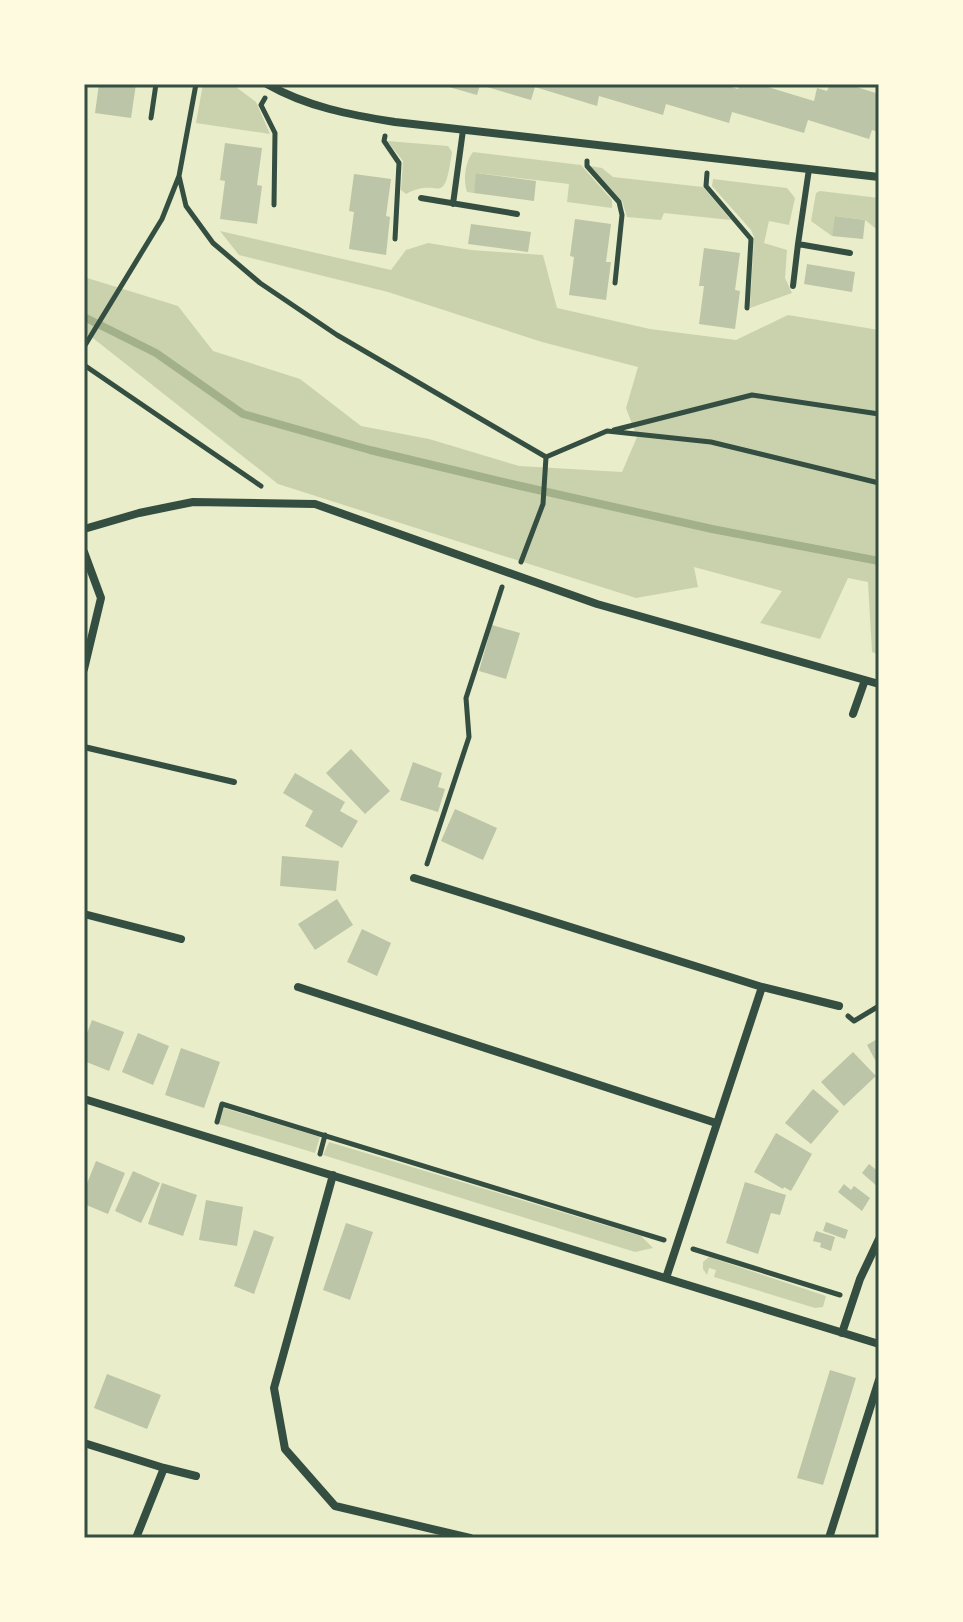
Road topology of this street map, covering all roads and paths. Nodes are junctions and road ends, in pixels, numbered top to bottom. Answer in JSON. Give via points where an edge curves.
{"nodes":[{"id":1,"x":156,"y":84,"type":"edge"},
{"id":2,"x":196,"y":84,"type":"edge"},
{"id":3,"x":269,"y":85,"type":"edge"},
{"id":4,"x":151,"y":118,"type":"dead end"},
{"id":5,"x":386,"y":121,"type":"junction"},
{"id":6,"x":463,"y":130,"type":"junction"},
{"id":7,"x":588,"y":143,"type":"junction"},
{"id":8,"x":708,"y":158,"type":"junction"},
{"id":9,"x":809,"y":169,"type":"junction"},
{"id":10,"x":179,"y":176,"type":"junction"},
{"id":11,"x":879,"y":177,"type":"edge"},
{"id":12,"x":421,"y":198,"type":"dead end"},
{"id":13,"x":453,"y":204,"type":"junction"},
{"id":14,"x":274,"y":205,"type":"dead end"},
{"id":15,"x":517,"y":214,"type":"dead end"},
{"id":16,"x":395,"y":239,"type":"dead end"},
{"id":17,"x":798,"y":244,"type":"junction"},
{"id":18,"x":850,"y":253,"type":"dead end"},
{"id":19,"x":615,"y":283,"type":"dead end"},
{"id":20,"x":793,"y":286,"type":"dead end"},
{"id":21,"x":747,"y":308,"type":"dead end"},
{"id":22,"x":84,"y":347,"type":"edge"},
{"id":23,"x":84,"y":365,"type":"edge"},
{"id":24,"x":879,"y":414,"type":"edge"},
{"id":25,"x":607,"y":431,"type":"junction"},
{"id":26,"x":546,"y":457,"type":"junction"},
{"id":27,"x":879,"y":483,"type":"edge"},
{"id":28,"x":286,"y":504,"type":"junction"},
{"id":29,"x":84,"y":529,"type":"edge"},
{"id":30,"x":84,"y":552,"type":"edge"},
{"id":31,"x":512,"y":573,"type":"junction"},
{"id":32,"x":84,"y":669,"type":"edge"},
{"id":33,"x":865,"y":680,"type":"junction"},
{"id":34,"x":879,"y":684,"type":"edge"},
{"id":35,"x":853,"y":714,"type":"dead end"},
{"id":36,"x":84,"y":747,"type":"edge"},
{"id":37,"x":234,"y":782,"type":"dead end"},
{"id":38,"x":418,"y":879,"type":"joint"},
{"id":39,"x":84,"y":914,"type":"edge"},
{"id":40,"x":181,"y":939,"type":"dead end"},
{"id":41,"x":298,"y":987,"type":"dead end"},
{"id":42,"x":762,"y":987,"type":"junction"},
{"id":43,"x":839,"y":1006,"type":"joint"},
{"id":44,"x":879,"y":1006,"type":"edge"},
{"id":45,"x":84,"y":1099,"type":"edge"},
{"id":46,"x":222,"y":1104,"type":"dead end"},
{"id":47,"x":716,"y":1123,"type":"junction"},
{"id":48,"x":333,"y":1175,"type":"junction"},
{"id":49,"x":879,"y":1239,"type":"edge"},
{"id":50,"x":676,"y":1244,"type":"junction"},
{"id":51,"x":666,"y":1278,"type":"junction"},
{"id":52,"x":853,"y":1299,"type":"junction"},
{"id":53,"x":842,"y":1333,"type":"junction"},
{"id":54,"x":879,"y":1344,"type":"edge"},
{"id":55,"x":879,"y":1380,"type":"edge"},
{"id":56,"x":84,"y":1443,"type":"edge"},
{"id":57,"x":164,"y":1468,"type":"junction"},
{"id":58,"x":196,"y":1476,"type":"dead end"},
{"id":59,"x":136,"y":1538,"type":"edge"},
{"id":60,"x":470,"y":1538,"type":"edge"},
{"id":61,"x":829,"y":1538,"type":"edge"}],
"edges":[{"from":1,"to":4,"type":"path"},
{"from":2,"to":10,"type":"path"},
{"from":3,"to":5,"type":"street","via":[[337,112]]},
{"from":3,"to":14,"type":"path","via":[[261,105],[275,133]]},
{"from":5,"to":6,"type":"street"},
{"from":5,"to":16,"type":"path","via":[[384,141],[399,163]]},
{"from":6,"to":7,"type":"street"},
{"from":6,"to":13,"type":"lane"},
{"from":7,"to":8,"type":"street"},
{"from":7,"to":19,"type":"path","via":[[587,166],[619,202],[622,215]]},
{"from":8,"to":9,"type":"street"},
{"from":8,"to":21,"type":"path","via":[[706,186],[751,239]]},
{"from":9,"to":11,"type":"street"},
{"from":9,"to":17,"type":"lane"},
{"from":10,"to":22,"type":"path","via":[[162,219]]},
{"from":10,"to":26,"type":"path","via":[[186,206],[213,243],[260,283],[337,335]]},
{"from":12,"to":13,"type":"lane"},
{"from":13,"to":15,"type":"lane"},
{"from":17,"to":18,"type":"lane"},
{"from":17,"to":20,"type":"lane"},
{"from":23,"to":28,"type":"path"},
{"from":24,"to":25,"type":"path","via":[[752,395]]},
{"from":25,"to":26,"type":"path"},
{"from":25,"to":27,"type":"path","via":[[711,442]]},
{"from":26,"to":31,"type":"path","via":[[543,504]]},
{"from":28,"to":29,"type":"street","via":[[193,502]]},
{"from":28,"to":31,"type":"street","via":[[315,504]]},
{"from":30,"to":32,"type":"street","via":[[101,598]]},
{"from":31,"to":33,"type":"street","via":[[597,604]]},
{"from":31,"to":38,"type":"path","via":[[466,698],[469,737]]},
{"from":33,"to":34,"type":"street"},
{"from":33,"to":35,"type":"street"},
{"from":36,"to":37,"type":"lane"},
{"from":38,"to":42,"type":"street"},
{"from":39,"to":40,"type":"street"},
{"from":41,"to":47,"type":"street"},
{"from":42,"to":43,"type":"street"},
{"from":42,"to":47,"type":"street"},
{"from":43,"to":44,"type":"path","via":[[854,1021]]},
{"from":45,"to":48,"type":"street"},
{"from":46,"to":50,"type":"path"},
{"from":47,"to":50,"type":"street"},
{"from":48,"to":51,"type":"street"},
{"from":48,"to":60,"type":"street","via":[[274,1388],[285,1449],[335,1506]]},
{"from":49,"to":52,"type":"street"},
{"from":50,"to":51,"type":"street"},
{"from":50,"to":52,"type":"path"},
{"from":51,"to":53,"type":"street"},
{"from":52,"to":53,"type":"street"},
{"from":53,"to":54,"type":"street"},
{"from":55,"to":61,"type":"street"},
{"from":56,"to":57,"type":"street"},
{"from":57,"to":58,"type":"street"},
{"from":57,"to":59,"type":"street"}]}
